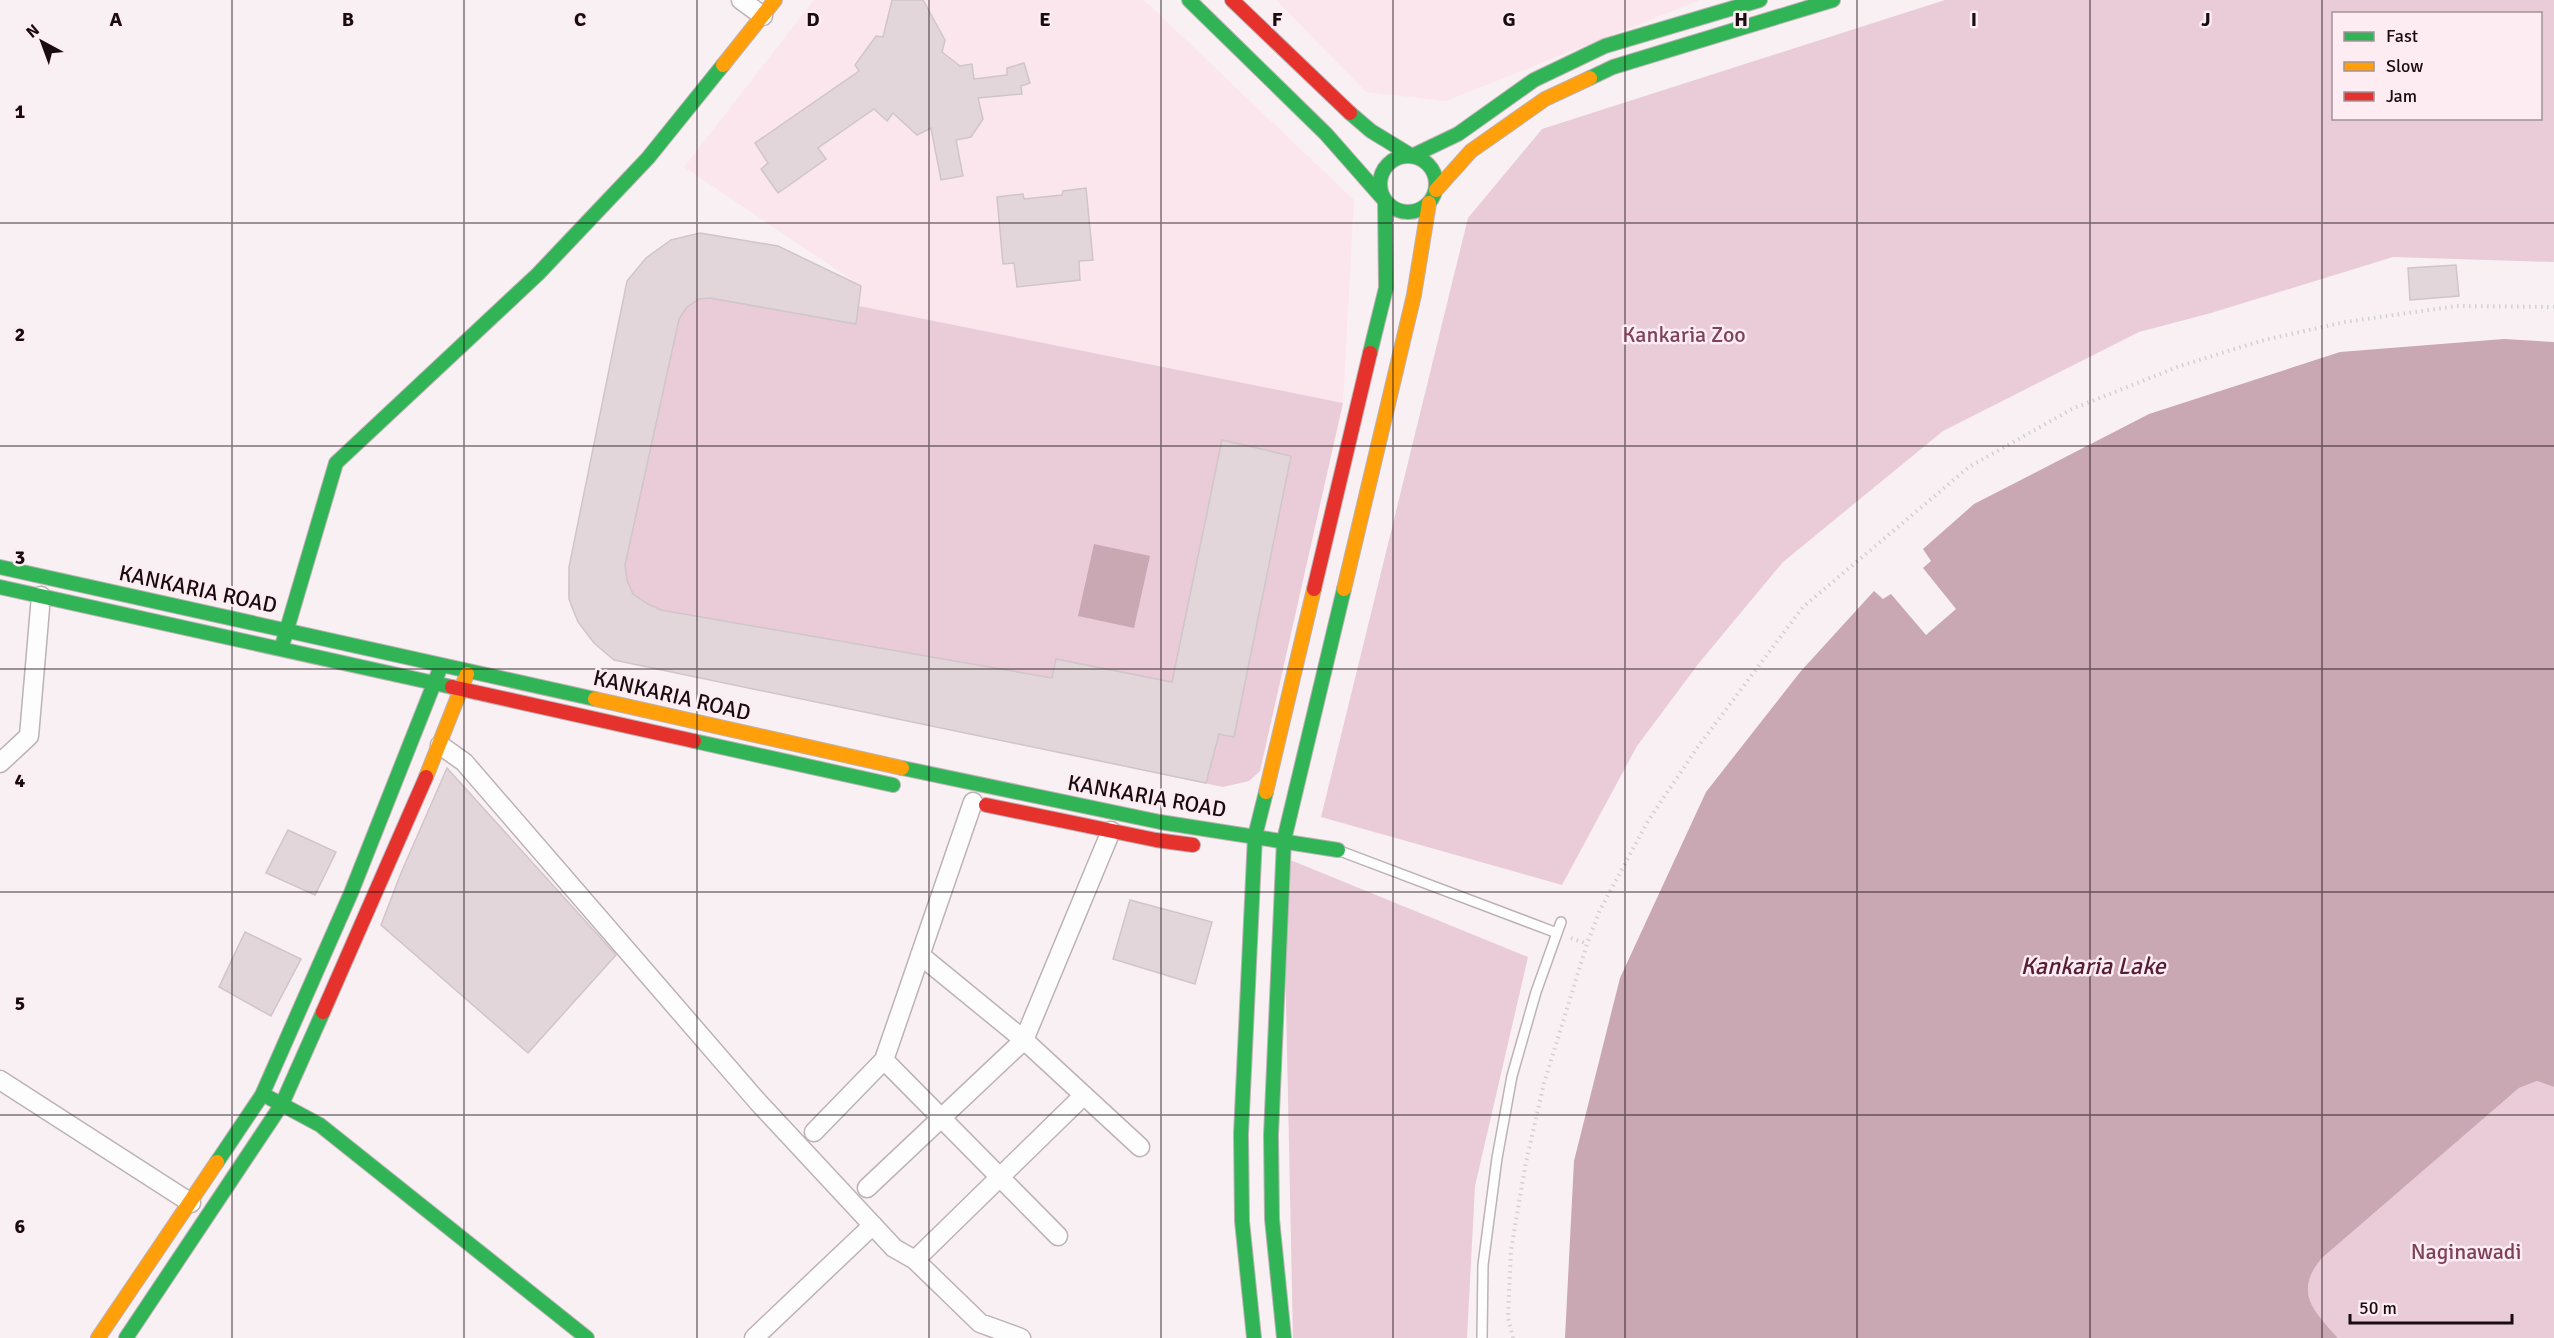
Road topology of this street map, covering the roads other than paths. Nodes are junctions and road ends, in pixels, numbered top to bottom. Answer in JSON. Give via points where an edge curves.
{"nodes":[{"id":1,"x":741,"y":0,"type":"edge"},
{"id":2,"x":775,"y":0,"type":"edge"},
{"id":3,"x":1189,"y":0,"type":"edge"},
{"id":4,"x":1232,"y":0,"type":"edge"},
{"id":5,"x":1760,"y":0,"type":"edge"},
{"id":6,"x":1833,"y":0,"type":"edge"},
{"id":7,"x":1740,"y":5,"type":"junction"},
{"id":8,"x":763,"y":16,"type":"junction"},
{"id":9,"x":1747,"y":26,"type":"junction"},
{"id":10,"x":1412,"y":156,"type":"junction"},
{"id":11,"x":1436,"y":190,"type":"junction"},
{"id":12,"x":1385,"y":201,"type":"junction"},
{"id":13,"x":1429,"y":203,"type":"junction"},
{"id":14,"x":0,"y":567,"type":"edge"},
{"id":15,"x":0,"y":586,"type":"edge"},
{"id":16,"x":41,"y":596,"type":"junction"},
{"id":17,"x":286,"y":630,"type":"junction"},
{"id":18,"x":282,"y":649,"type":"junction"},
{"id":19,"x":441,"y":665,"type":"junction"},
{"id":20,"x":469,"y":670,"type":"junction"},
{"id":21,"x":435,"y":684,"type":"junction"},
{"id":22,"x":460,"y":690,"type":"junction"},
{"id":23,"x":440,"y":745,"type":"junction"},
{"id":24,"x":0,"y":763,"type":"edge"},
{"id":25,"x":905,"y":787,"type":"dead end"},
{"id":26,"x":967,"y":801,"type":"joint"},
{"id":27,"x":1111,"y":831,"type":"junction"},
{"id":28,"x":1255,"y":836,"type":"junction"},
{"id":29,"x":1284,"y":840,"type":"junction"},
{"id":30,"x":1210,"y":847,"type":"dead end"},
{"id":31,"x":1338,"y":850,"type":"joint"},
{"id":32,"x":1263,"y":855,"type":"junction"},
{"id":33,"x":1562,"y":922,"type":"dead end"},
{"id":34,"x":1557,"y":933,"type":"junction"},
{"id":35,"x":920,"y":955,"type":"junction"},
{"id":36,"x":1024,"y":1040,"type":"junction"},
{"id":37,"x":884,"y":1060,"type":"junction"},
{"id":38,"x":0,"y":1080,"type":"edge"},
{"id":39,"x":262,"y":1095,"type":"junction"},
{"id":40,"x":1084,"y":1095,"type":"junction"},
{"id":41,"x":282,"y":1104,"type":"junction"},
{"id":42,"x":941,"y":1118,"type":"junction"},
{"id":43,"x":814,"y":1132,"type":"dead end"},
{"id":44,"x":1140,"y":1147,"type":"dead end"},
{"id":45,"x":1000,"y":1177,"type":"junction"},
{"id":46,"x":867,"y":1188,"type":"dead end"},
{"id":47,"x":191,"y":1203,"type":"junction"},
{"id":48,"x":873,"y":1225,"type":"junction"},
{"id":49,"x":1058,"y":1236,"type":"dead end"},
{"id":50,"x":915,"y":1260,"type":"junction"},
{"id":51,"x":980,"y":1323,"type":"junction"},
{"id":52,"x":98,"y":1338,"type":"edge"},
{"id":53,"x":126,"y":1338,"type":"edge"},
{"id":54,"x":587,"y":1338,"type":"edge"},
{"id":55,"x":754,"y":1338,"type":"edge"},
{"id":56,"x":969,"y":1338,"type":"edge"},
{"id":57,"x":1021,"y":1338,"type":"edge"},
{"id":58,"x":1254,"y":1338,"type":"edge"},
{"id":59,"x":1284,"y":1338,"type":"edge"},
{"id":60,"x":1482,"y":1338,"type":"edge"}],
"edges":[{"from":1,"to":8,"type":"street"},
{"from":2,"to":8,"type":"main road"},
{"from":3,"to":12,"type":"main road","via":[[1326,134]]},
{"from":4,"to":10,"type":"main road","via":[[1343,108]]},
{"from":5,"to":7,"type":"main road"},
{"from":6,"to":9,"type":"main road"},
{"from":7,"to":9,"type":"main road"},
{"from":7,"to":10,"type":"main road","via":[[1605,46],[1534,80],[1458,134]]},
{"from":8,"to":17,"type":"main road","via":[[648,158],[546,266],[336,463]]},
{"from":9,"to":11,"type":"main road","via":[[1613,67],[1545,99],[1471,152]]},
{"from":10,"to":11,"type":"main road","via":[[1422,159],[1433,171]]},
{"from":10,"to":12,"type":"main road","via":[[1396,158],[1382,171],[1379,187]]},
{"from":11,"to":13,"type":"main road"},
{"from":12,"to":13,"type":"main road","via":[[1401,212],[1412,213]]},
{"from":12,"to":28,"type":"main road","via":[[1386,288]]},
{"from":13,"to":29,"type":"main road","via":[[1414,295]]},
{"from":14,"to":17,"type":"main road","name":"KANKARIA ROAD"},
{"from":15,"to":16,"type":"main road"},
{"from":16,"to":18,"type":"main road"},
{"from":16,"to":24,"type":"street","via":[[29,736]]},
{"from":17,"to":18,"type":"main road"},
{"from":17,"to":19,"type":"main road","name":"KANKARIA ROAD"},
{"from":18,"to":21,"type":"main road"},
{"from":19,"to":20,"type":"main road","name":"KANKARIA ROAD"},
{"from":19,"to":21,"type":"main road"},
{"from":20,"to":22,"type":"main road"},
{"from":20,"to":28,"type":"main road","name":"KANKARIA ROAD","via":[[1043,799]]},
{"from":21,"to":22,"type":"main road"},
{"from":21,"to":39,"type":"main road","via":[[351,893]]},
{"from":22,"to":23,"type":"main road"},
{"from":22,"to":25,"type":"main road"},
{"from":23,"to":41,"type":"main road"},
{"from":23,"to":48,"type":"street","via":[[464,762],[758,1102]]},
{"from":26,"to":27,"type":"main road"},
{"from":26,"to":35,"type":"street"},
{"from":27,"to":30,"type":"main road"},
{"from":27,"to":36,"type":"street"},
{"from":28,"to":29,"type":"main road","name":"KANKARIA ROAD"},
{"from":28,"to":32,"type":"main road"},
{"from":29,"to":31,"type":"main road","name":"KANKARIA ROAD"},
{"from":29,"to":32,"type":"main road"},
{"from":31,"to":34,"type":"lane"},
{"from":32,"to":58,"type":"main road","via":[[1241,1134],[1242,1221]]},
{"from":32,"to":59,"type":"main road","via":[[1272,1219]]},
{"from":33,"to":34,"type":"lane"},
{"from":34,"to":60,"type":"lane","via":[[1512,1076],[1483,1265]]},
{"from":35,"to":36,"type":"street"},
{"from":35,"to":37,"type":"street"},
{"from":36,"to":40,"type":"street"},
{"from":36,"to":42,"type":"street"},
{"from":37,"to":42,"type":"street"},
{"from":37,"to":43,"type":"street"},
{"from":38,"to":47,"type":"street"},
{"from":39,"to":41,"type":"main road"},
{"from":39,"to":47,"type":"main road"},
{"from":40,"to":44,"type":"street"},
{"from":40,"to":45,"type":"street"},
{"from":41,"to":53,"type":"main road"},
{"from":41,"to":54,"type":"main road","via":[[320,1125]]},
{"from":42,"to":45,"type":"street"},
{"from":42,"to":46,"type":"street"},
{"from":45,"to":49,"type":"street"},
{"from":45,"to":50,"type":"street"},
{"from":47,"to":52,"type":"main road"},
{"from":48,"to":50,"type":"street","via":[[894,1248]]},
{"from":48,"to":55,"type":"street"},
{"from":50,"to":51,"type":"street"},
{"from":51,"to":56,"type":"street"},
{"from":51,"to":57,"type":"street"}]}
